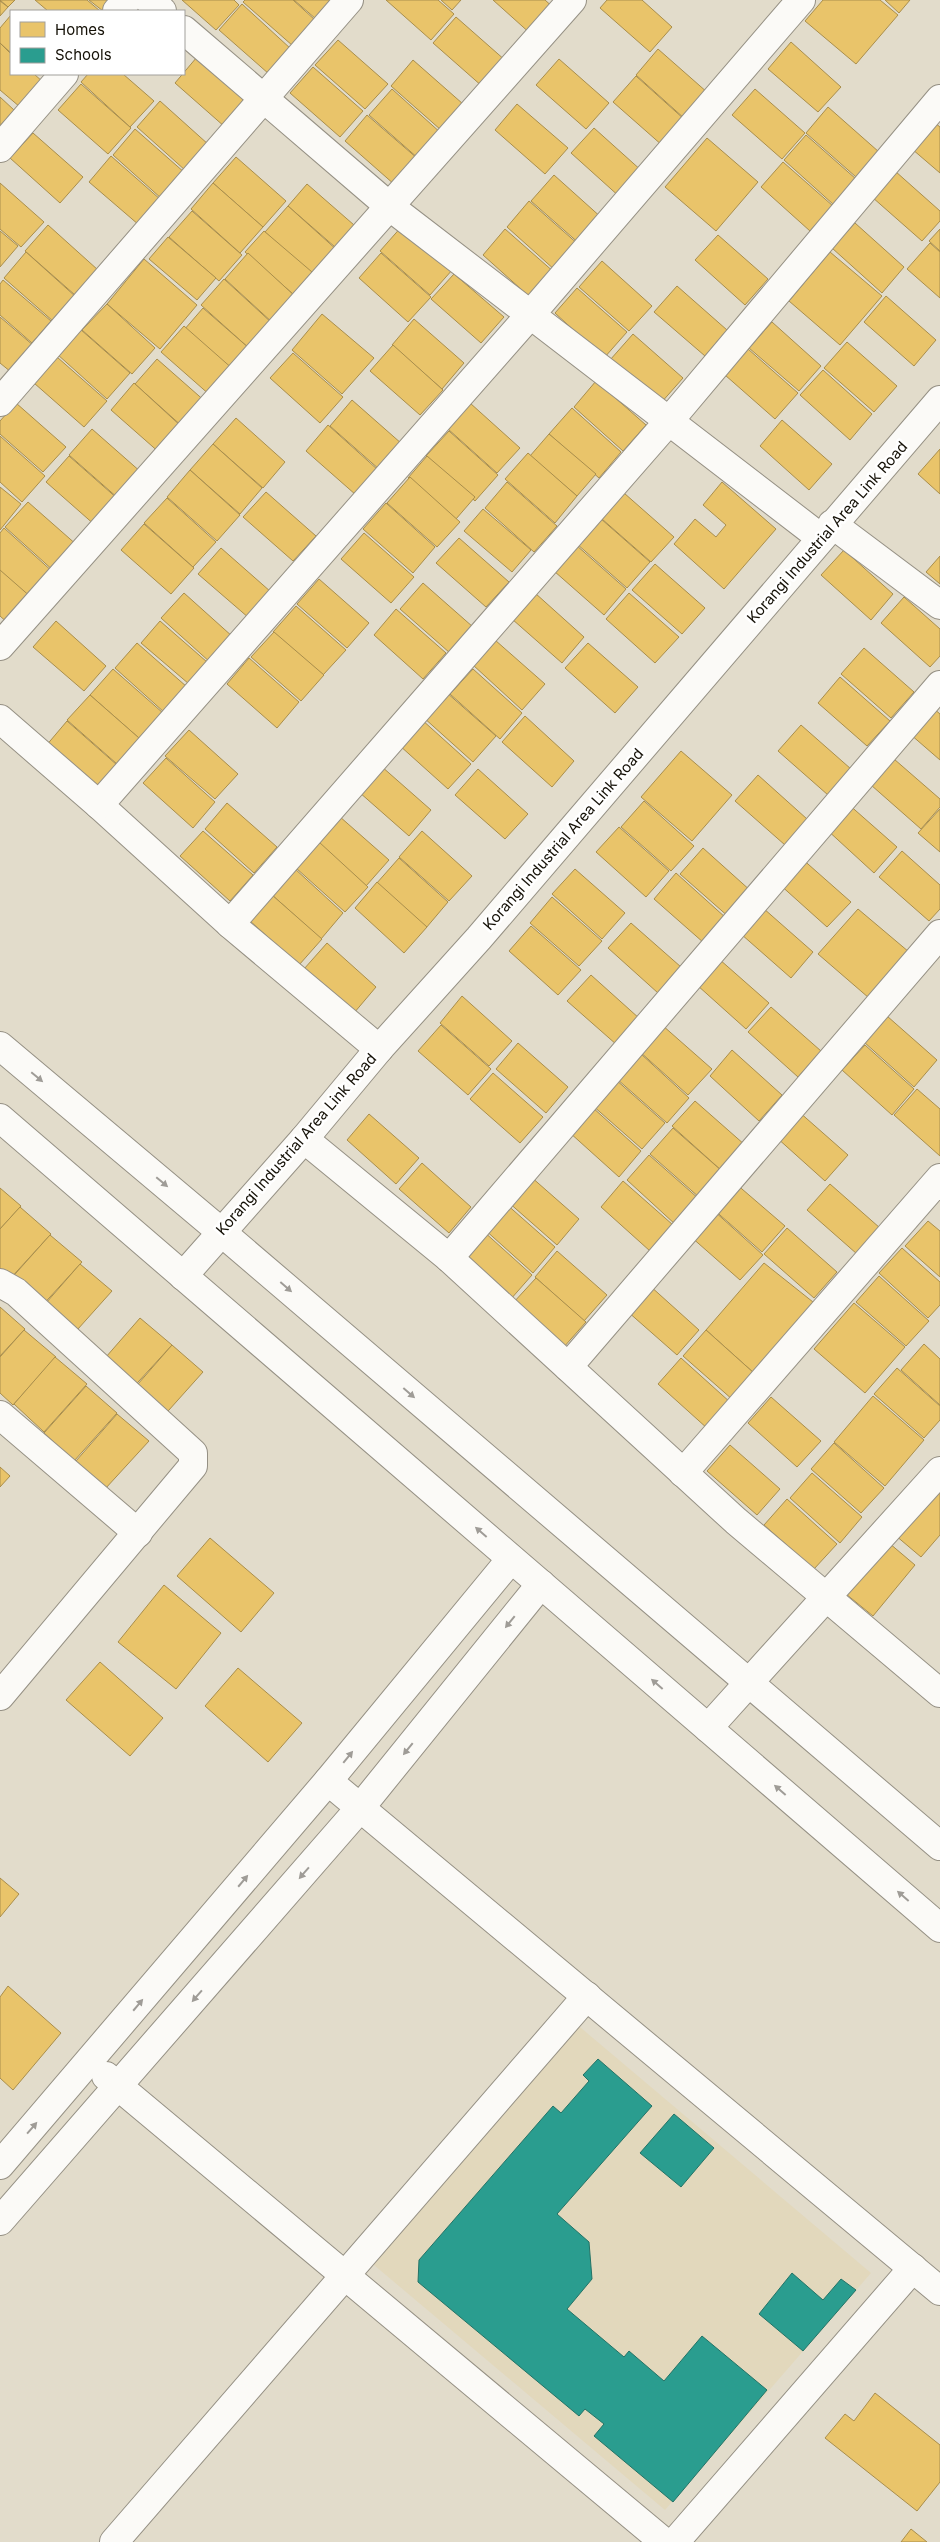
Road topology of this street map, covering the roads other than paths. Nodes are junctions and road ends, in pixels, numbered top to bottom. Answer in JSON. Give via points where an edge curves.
{"nodes":[{"id":1,"x":127,"y":0,"type":"edge"},
{"id":2,"x":149,"y":0,"type":"edge"},
{"id":3,"x":349,"y":0,"type":"edge"},
{"id":4,"x":572,"y":0,"type":"edge"},
{"id":5,"x":801,"y":0,"type":"edge"},
{"id":6,"x":118,"y":10,"type":"edge"},
{"id":7,"x":161,"y":10,"type":"edge"},
{"id":8,"x":185,"y":31,"type":"edge"},
{"id":9,"x":63,"y":75,"type":"edge"},
{"id":10,"x":262,"y":99,"type":"junction"},
{"id":11,"x":940,"y":99,"type":"edge"},
{"id":12,"x":0,"y":148,"type":"edge"},
{"id":13,"x":389,"y":206,"type":"junction"},
{"id":14,"x":530,"y":315,"type":"junction"},
{"id":15,"x":940,"y":400,"type":"edge"},
{"id":16,"x":0,"y":402,"type":"edge"},
{"id":17,"x":669,"y":421,"type":"junction"},
{"id":18,"x":827,"y":531,"type":"junction"},
{"id":19,"x":940,"y":605,"type":"edge"},
{"id":20,"x":0,"y":646,"type":"edge"},
{"id":21,"x":940,"y":686,"type":"edge"},
{"id":22,"x":0,"y":719,"type":"edge"},
{"id":23,"x":99,"y":805,"type":"junction"},
{"id":24,"x":230,"y":924,"type":"junction"},
{"id":25,"x":940,"y":934,"type":"edge"},
{"id":26,"x":0,"y":1046,"type":"edge"},
{"id":27,"x":379,"y":1049,"type":"junction"},
{"id":28,"x":0,"y":1118,"type":"edge"},
{"id":29,"x":304,"y":1139,"type":"junction"},
{"id":30,"x":940,"y":1178,"type":"edge"},
{"id":31,"x":220,"y":1231,"type":"junction"},
{"id":32,"x":449,"y":1258,"type":"junction"},
{"id":33,"x":183,"y":1276,"type":"junction"},
{"id":34,"x":0,"y":1283,"type":"edge"},
{"id":35,"x":568,"y":1367,"type":"junction"},
{"id":36,"x":0,"y":1415,"type":"edge"},
{"id":37,"x":940,"y":1471,"type":"edge"},
{"id":38,"x":683,"y":1473,"type":"junction"},
{"id":39,"x":138,"y":1533,"type":"junction"},
{"id":40,"x":511,"y":1558,"type":"junction"},
{"id":41,"x":541,"y":1584,"type":"junction"},
{"id":42,"x":828,"y":1597,"type":"junction"},
{"id":43,"x":750,"y":1685,"type":"junction"},
{"id":44,"x":940,"y":1693,"type":"edge"},
{"id":45,"x":0,"y":1696,"type":"edge"},
{"id":46,"x":708,"y":1728,"type":"junction"},
{"id":47,"x":328,"y":1781,"type":"junction"},
{"id":48,"x":360,"y":1808,"type":"junction"},
{"id":49,"x":940,"y":1846,"type":"edge"},
{"id":50,"x":940,"y":1928,"type":"edge"},
{"id":51,"x":587,"y":1996,"type":"junction"},
{"id":52,"x":89,"y":2062,"type":"junction"},
{"id":53,"x":119,"y":2087,"type":"junction"},
{"id":54,"x":0,"y":2165,"type":"edge"},
{"id":55,"x":0,"y":2221,"type":"edge"},
{"id":56,"x":912,"y":2268,"type":"junction"},
{"id":57,"x":344,"y":2275,"type":"junction"},
{"id":58,"x":940,"y":2291,"type":"edge"},
{"id":59,"x":114,"y":2542,"type":"edge"},
{"id":60,"x":664,"y":2542,"type":"edge"},
{"id":61,"x":675,"y":2542,"type":"edge"}],
"edges":[{"from":1,"to":6,"type":"street"},
{"from":2,"to":7,"type":"street"},
{"from":3,"to":10,"type":"street"},
{"from":4,"to":13,"type":"street"},
{"from":5,"to":14,"type":"street"},
{"from":8,"to":10,"type":"street"},
{"from":9,"to":12,"type":"street"},
{"from":10,"to":13,"type":"street"},
{"from":10,"to":16,"type":"street"},
{"from":11,"to":17,"type":"street"},
{"from":13,"to":14,"type":"street"},
{"from":13,"to":20,"type":"street"},
{"from":14,"to":17,"type":"street"},
{"from":14,"to":23,"type":"street"},
{"from":15,"to":18,"type":"street","name":"Korangi Industrial Area Link Road"},
{"from":17,"to":18,"type":"street"},
{"from":17,"to":24,"type":"street"},
{"from":18,"to":19,"type":"street"},
{"from":18,"to":27,"type":"street","name":"Korangi Industrial Area Link Road","via":[[479,938]]},
{"from":21,"to":32,"type":"street"},
{"from":22,"to":23,"type":"street"},
{"from":23,"to":24,"type":"street"},
{"from":24,"to":27,"type":"street"},
{"from":25,"to":35,"type":"street"},
{"from":26,"to":31,"type":"street","one_way":true},
{"from":27,"to":29,"type":"street","name":"Korangi Industrial Area Link Road"},
{"from":28,"to":33,"type":"street"},
{"from":29,"to":31,"type":"street","name":"Korangi Industrial Area Link Road"},
{"from":29,"to":32,"type":"street"},
{"from":30,"to":38,"type":"street"},
{"from":31,"to":33,"type":"street","name":"Korangi Industrial Area Link Road"},
{"from":31,"to":43,"type":"street","one_way":true},
{"from":32,"to":35,"type":"street"},
{"from":40,"to":33,"type":"street","one_way":true},
{"from":34,"to":39,"type":"street","via":[[16,1292],[193,1453],[193,1466]]},
{"from":35,"to":38,"type":"street"},
{"from":36,"to":39,"type":"street"},
{"from":37,"to":42,"type":"street"},
{"from":38,"to":42,"type":"street"},
{"from":39,"to":45,"type":"street"},
{"from":40,"to":41,"type":"street"},
{"from":47,"to":40,"type":"street","one_way":true},
{"from":46,"to":41,"type":"street","one_way":true},
{"from":41,"to":48,"type":"street","one_way":true},
{"from":42,"to":43,"type":"street"},
{"from":42,"to":44,"type":"street"},
{"from":43,"to":46,"type":"street"},
{"from":43,"to":49,"type":"street"},
{"from":50,"to":46,"type":"street","one_way":true},
{"from":47,"to":48,"type":"street"},
{"from":52,"to":47,"type":"street","one_way":true},
{"from":48,"to":51,"type":"street"},
{"from":48,"to":53,"type":"street","one_way":true},
{"from":51,"to":56,"type":"street"},
{"from":51,"to":57,"type":"street"},
{"from":52,"to":53,"type":"street"},
{"from":54,"to":52,"type":"street","one_way":true},
{"from":53,"to":55,"type":"street"},
{"from":53,"to":57,"type":"street"},
{"from":56,"to":58,"type":"street"},
{"from":56,"to":61,"type":"street"},
{"from":57,"to":59,"type":"street"},
{"from":57,"to":60,"type":"street"}]}
